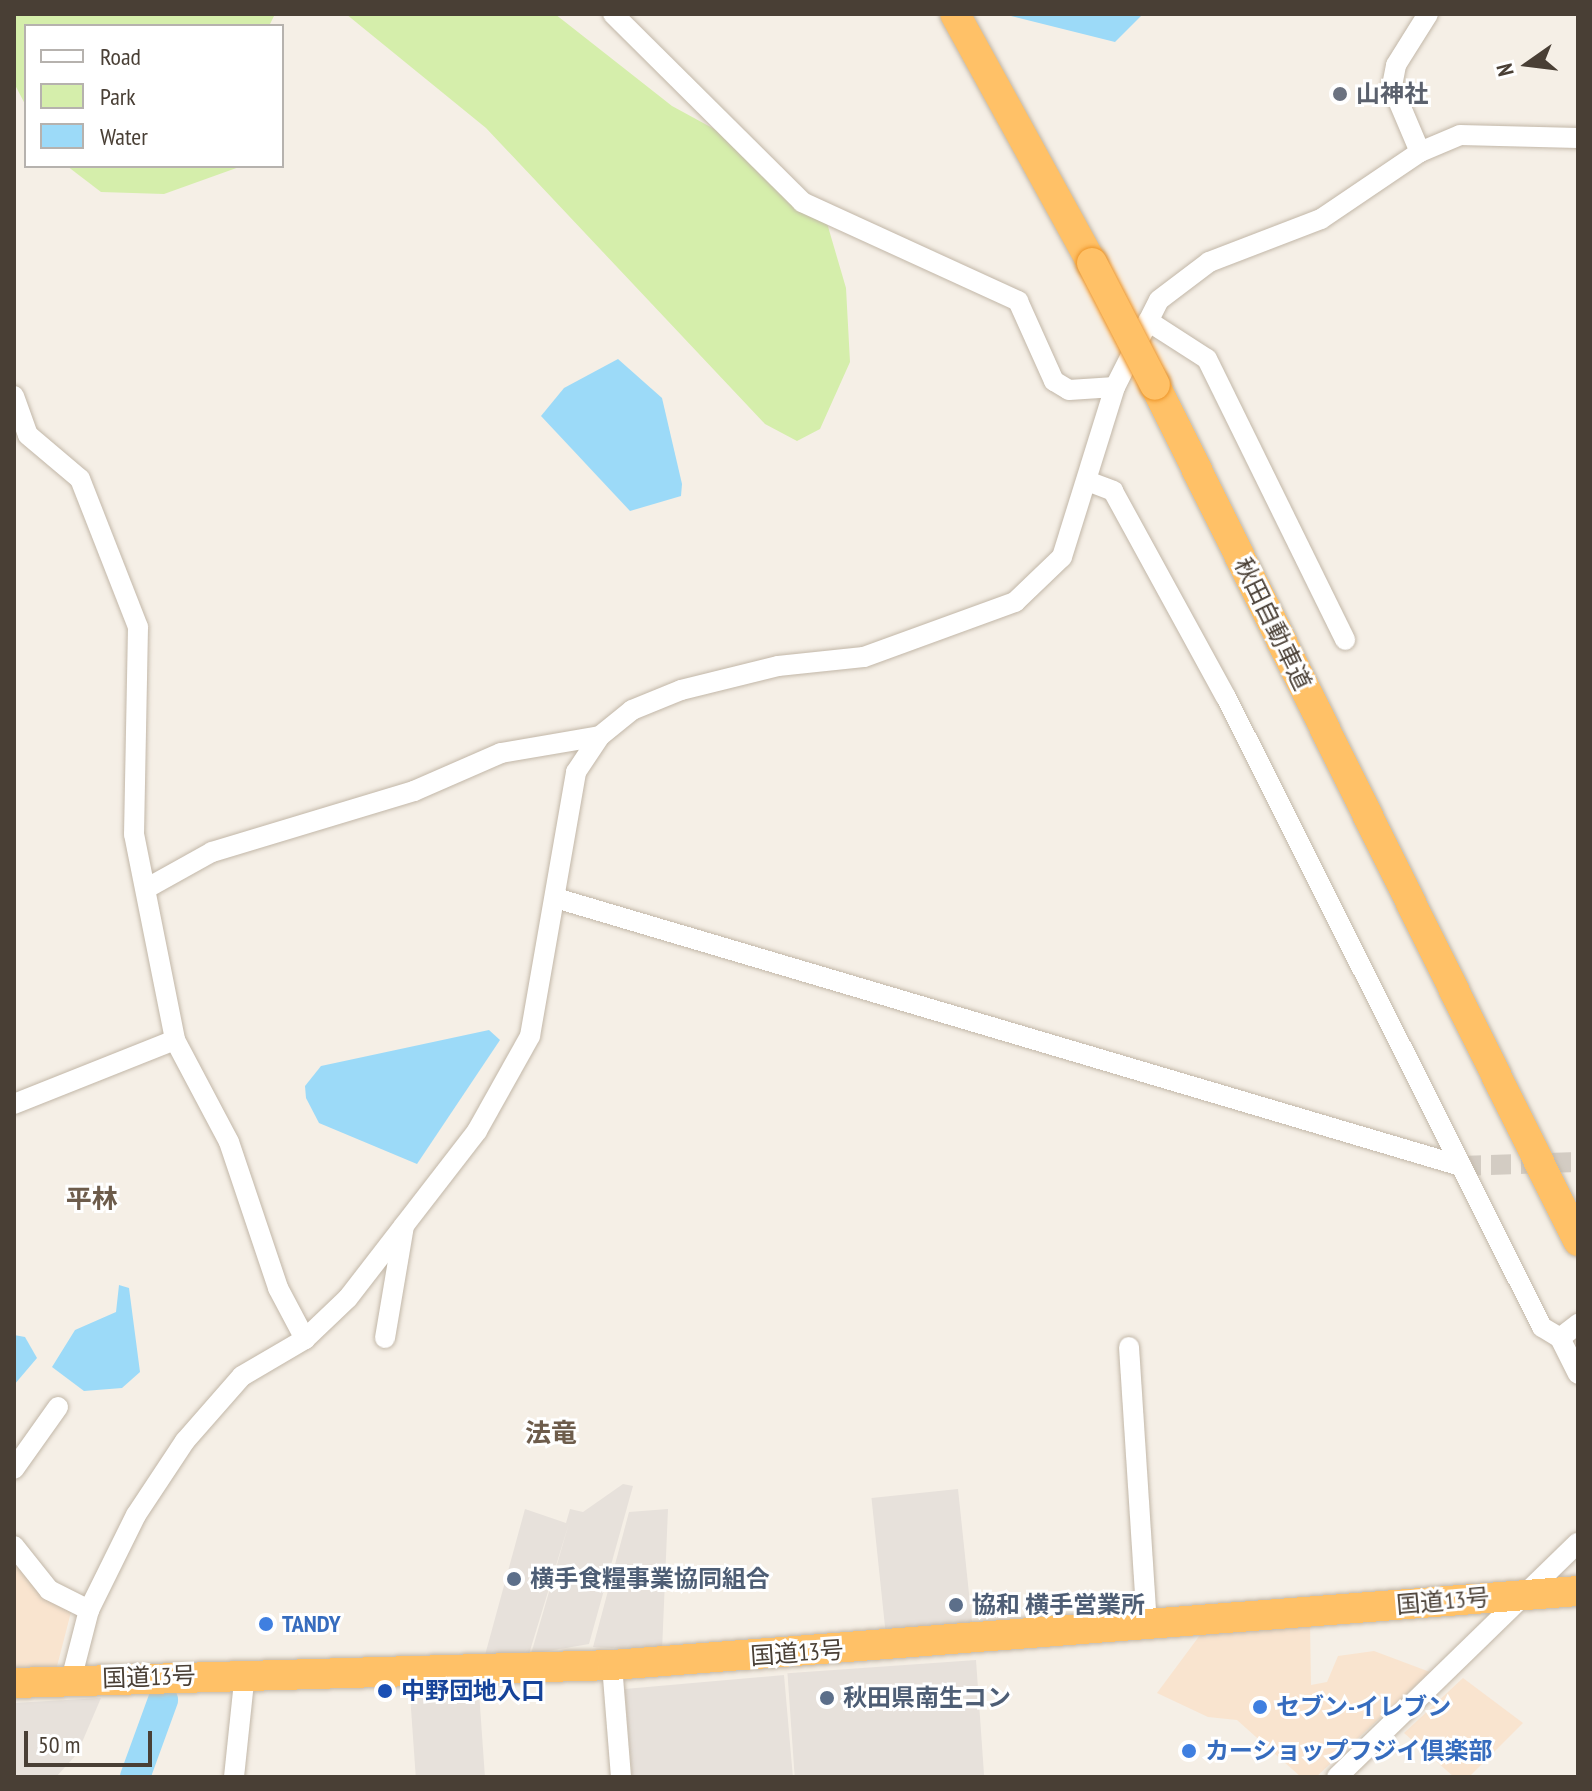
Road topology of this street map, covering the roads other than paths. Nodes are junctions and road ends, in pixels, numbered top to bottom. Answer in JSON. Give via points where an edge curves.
{"nodes":[{"id":1,"x":613,"y":14,"type":"edge"},
{"id":2,"x":955,"y":14,"type":"edge"},
{"id":3,"x":1428,"y":14,"type":"edge"},
{"id":4,"x":1578,"y":138,"type":"edge"},
{"id":5,"x":1420,"y":152,"type":"junction"},
{"id":6,"x":1148,"y":321,"type":"junction"},
{"id":7,"x":1115,"y":387,"type":"junction"},
{"id":8,"x":14,"y":396,"type":"edge"},
{"id":9,"x":1090,"y":482,"type":"junction"},
{"id":10,"x":1345,"y":640,"type":"dead end"},
{"id":11,"x":600,"y":736,"type":"junction"},
{"id":12,"x":149,"y":887,"type":"junction"},
{"id":13,"x":559,"y":899,"type":"junction"},
{"id":14,"x":175,"y":1040,"type":"junction"},
{"id":15,"x":14,"y":1104,"type":"edge"},
{"id":16,"x":1461,"y":1166,"type":"junction"},
{"id":17,"x":404,"y":1222,"type":"junction"},
{"id":18,"x":1578,"y":1241,"type":"edge"},
{"id":19,"x":1578,"y":1324,"type":"edge"},
{"id":20,"x":385,"y":1338,"type":"dead end"},
{"id":21,"x":1560,"y":1338,"type":"junction"},
{"id":22,"x":305,"y":1339,"type":"junction"},
{"id":23,"x":1129,"y":1347,"type":"dead end"},
{"id":24,"x":1578,"y":1374,"type":"edge"},
{"id":25,"x":58,"y":1407,"type":"dead end"},
{"id":26,"x":14,"y":1469,"type":"edge"},
{"id":27,"x":1578,"y":1543,"type":"edge"},
{"id":28,"x":14,"y":1546,"type":"edge"},
{"id":29,"x":1578,"y":1591,"type":"edge"},
{"id":30,"x":1529,"y":1593,"type":"junction"},
{"id":31,"x":89,"y":1610,"type":"junction"},
{"id":32,"x":1147,"y":1626,"type":"junction"},
{"id":33,"x":612,"y":1665,"type":"junction"},
{"id":34,"x":245,"y":1673,"type":"junction"},
{"id":35,"x":71,"y":1680,"type":"junction"},
{"id":36,"x":14,"y":1683,"type":"edge"},
{"id":37,"x":234,"y":1777,"type":"edge"},
{"id":38,"x":621,"y":1777,"type":"edge"},
{"id":39,"x":1337,"y":1777,"type":"edge"}],
"edges":[{"from":1,"to":7,"type":"street","via":[[802,202],[1018,301],[1054,381],[1069,390]]},
{"from":2,"to":18,"type":"highway","name":"秋田自動車道","bridge":true,"via":[[1155,385]]},
{"from":3,"to":5,"type":"street","via":[[1396,65],[1392,86]]},
{"from":4,"to":5,"type":"street","via":[[1489,132]]},
{"from":5,"to":6,"type":"street","via":[[1321,219],[1209,262],[1159,300]]},
{"from":6,"to":7,"type":"street"},
{"from":6,"to":10,"type":"street","via":[[1207,359]]},
{"from":7,"to":9,"type":"street"},
{"from":8,"to":12,"type":"street","via":[[28,435],[80,479],[138,627],[134,834]]},
{"from":9,"to":11,"type":"street","via":[[1062,557],[1015,602],[864,657],[778,666],[681,690],[632,710]]},
{"from":9,"to":16,"type":"street","via":[[1113,491],[1211,670]]},
{"from":11,"to":12,"type":"street","via":[[501,753],[414,791],[212,852]]},
{"from":11,"to":13,"type":"street","via":[[576,772]]},
{"from":12,"to":14,"type":"street"},
{"from":13,"to":16,"type":"street"},
{"from":13,"to":17,"type":"street","via":[[530,1036],[477,1131]]},
{"from":14,"to":15,"type":"street"},
{"from":14,"to":22,"type":"street","via":[[229,1142],[278,1288]]},
{"from":16,"to":21,"type":"street","via":[[1542,1327]]},
{"from":17,"to":20,"type":"street"},
{"from":17,"to":22,"type":"street","via":[[348,1298]]},
{"from":19,"to":21,"type":"street"},
{"from":21,"to":24,"type":"street"},
{"from":22,"to":31,"type":"street","via":[[242,1376],[185,1441],[136,1515]]},
{"from":23,"to":32,"type":"street"},
{"from":25,"to":26,"type":"street"},
{"from":27,"to":30,"type":"street"},
{"from":28,"to":31,"type":"street","via":[[49,1590]]},
{"from":29,"to":30,"type":"highway","name":"国道13号"},
{"from":30,"to":32,"type":"highway","name":"国道13号"},
{"from":30,"to":39,"type":"street"},
{"from":31,"to":35,"type":"street"},
{"from":32,"to":33,"type":"highway","name":"国道13号"},
{"from":33,"to":34,"type":"highway","name":"国道13号"},
{"from":33,"to":38,"type":"street"},
{"from":34,"to":35,"type":"highway","name":"国道13号"},
{"from":34,"to":37,"type":"street"},
{"from":35,"to":36,"type":"highway","name":"国道13号"}]}
